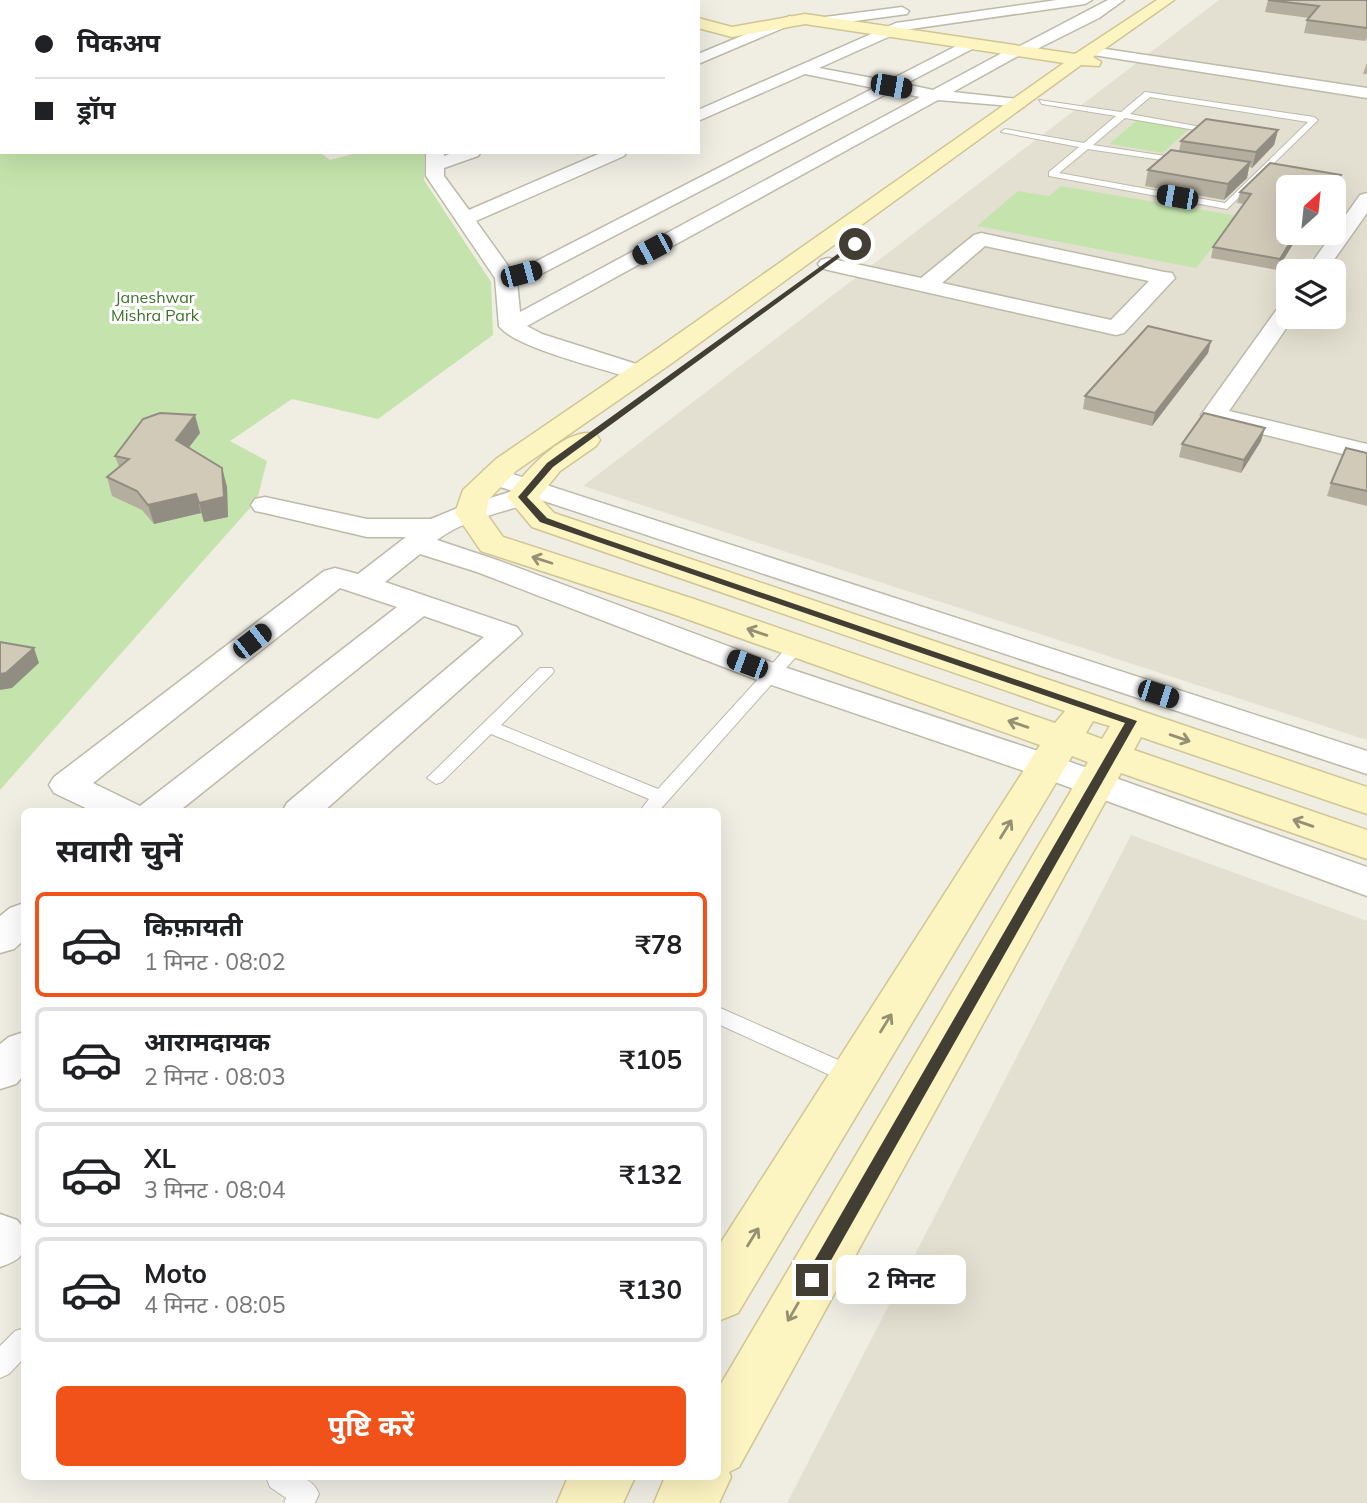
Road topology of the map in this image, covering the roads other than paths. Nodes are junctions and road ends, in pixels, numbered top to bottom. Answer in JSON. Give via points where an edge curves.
{"nodes":[{"id":1,"x":885,"y":0,"type":"edge"},
{"id":2,"x":985,"y":0,"type":"edge"},
{"id":3,"x":1085,"y":0,"type":"edge"},
{"id":4,"x":1117,"y":0,"type":"edge"},
{"id":5,"x":1167,"y":0,"type":"edge"},
{"id":6,"x":1191,"y":0,"type":"edge"},
{"id":7,"x":801,"y":13,"type":"junction"},
{"id":8,"x":825,"y":21,"type":"junction"},
{"id":9,"x":700,"y":24,"type":"edge"},
{"id":10,"x":888,"y":30,"type":"junction"},
{"id":11,"x":732,"y":32,"type":"junction"},
{"id":12,"x":700,"y":35,"type":"edge"},
{"id":13,"x":973,"y":43,"type":"junction"},
{"id":14,"x":1020,"y":51,"type":"junction"},
{"id":15,"x":706,"y":52,"type":"edge"},
{"id":16,"x":1094,"y":57,"type":"junction"},
{"id":17,"x":801,"y":69,"type":"junction"},
{"id":18,"x":891,"y":86,"type":"junction"},
{"id":19,"x":1367,"y":93,"type":"edge"},
{"id":20,"x":937,"y":94,"type":"junction"},
{"id":21,"x":700,"y":99,"type":"edge"},
{"id":22,"x":1030,"y":103,"type":"junction"},
{"id":23,"x":723,"y":105,"type":"junction"},
{"id":24,"x":700,"y":115,"type":"edge"},
{"id":25,"x":1123,"y":115,"type":"junction"},
{"id":26,"x":1196,"y":127,"type":"junction"},
{"id":27,"x":1005,"y":132,"type":"junction"},
{"id":28,"x":1224,"y":132,"type":"edge"},
{"id":29,"x":1188,"y":135,"type":"edge"},
{"id":30,"x":1278,"y":140,"type":"edge"},
{"id":31,"x":1292,"y":142,"type":"junction"},
{"id":32,"x":1086,"y":146,"type":"junction"},
{"id":33,"x":1171,"y":151,"type":"edge"},
{"id":34,"x":460,"y":154,"type":"edge"},
{"id":35,"x":613,"y":154,"type":"edge"},
{"id":36,"x":435,"y":158,"type":"edge"},
{"id":37,"x":1163,"y":158,"type":"junction"},
{"id":38,"x":1190,"y":163,"type":"edge"},
{"id":39,"x":1245,"y":172,"type":"edge"},
{"id":40,"x":1259,"y":174,"type":"junction"},
{"id":41,"x":1367,"y":199,"type":"edge"},
{"id":42,"x":464,"y":219,"type":"junction"},
{"id":43,"x":1346,"y":229,"type":"edge"},
{"id":44,"x":1346,"y":230,"type":"edge"},
{"id":45,"x":1367,"y":234,"type":"edge"},
{"id":46,"x":828,"y":264,"type":"junction"},
{"id":47,"x":506,"y":278,"type":"junction"},
{"id":48,"x":925,"y":286,"type":"junction"},
{"id":49,"x":510,"y":326,"type":"junction"},
{"id":50,"x":1276,"y":327,"type":"edge"},
{"id":51,"x":640,"y":373,"type":"junction"},
{"id":52,"x":1367,"y":452,"type":"edge"},
{"id":53,"x":494,"y":476,"type":"junction"},
{"id":54,"x":526,"y":493,"type":"junction"},
{"id":55,"x":265,"y":505,"type":"dead end"},
{"id":56,"x":470,"y":513,"type":"junction"},
{"id":57,"x":425,"y":536,"type":"junction"},
{"id":58,"x":363,"y":585,"type":"junction"},
{"id":59,"x":421,"y":603,"type":"junction"},
{"id":60,"x":797,"y":646,"type":"junction"},
{"id":61,"x":546,"y":671,"type":"dead end"},
{"id":62,"x":772,"y":674,"type":"junction"},
{"id":63,"x":489,"y":727,"type":"junction"},
{"id":64,"x":1064,"y":737,"type":"junction"},
{"id":65,"x":1112,"y":753,"type":"junction"},
{"id":66,"x":1367,"y":763,"type":"edge"},
{"id":67,"x":436,"y":778,"type":"dead end"},
{"id":68,"x":661,"y":797,"type":"junction"},
{"id":69,"x":1367,"y":801,"type":"edge"},
{"id":70,"x":116,"y":808,"type":"edge"},
{"id":71,"x":159,"y":808,"type":"edge"},
{"id":72,"x":305,"y":808,"type":"edge"},
{"id":73,"x":651,"y":808,"type":"edge"},
{"id":74,"x":1367,"y":845,"type":"edge"},
{"id":75,"x":1367,"y":882,"type":"edge"},
{"id":76,"x":21,"y":920,"type":"edge"},
{"id":77,"x":0,"y":938,"type":"edge"},
{"id":78,"x":721,"y":1016,"type":"edge"},
{"id":79,"x":21,"y":1052,"type":"edge"},
{"id":80,"x":0,"y":1070,"type":"edge"},
{"id":81,"x":853,"y":1076,"type":"junction"},
{"id":82,"x":0,"y":1237,"type":"edge"},
{"id":83,"x":0,"y":1245,"type":"edge"},
{"id":84,"x":721,"y":1290,"type":"edge"},
{"id":85,"x":21,"y":1343,"type":"edge"},
{"id":86,"x":0,"y":1365,"type":"edge"},
{"id":87,"x":721,"y":1441,"type":"edge"},
{"id":88,"x":284,"y":1480,"type":"edge"},
{"id":89,"x":602,"y":1480,"type":"edge"},
{"id":90,"x":698,"y":1480,"type":"edge"},
{"id":91,"x":298,"y":1503,"type":"edge"},
{"id":92,"x":588,"y":1503,"type":"edge"},
{"id":93,"x":685,"y":1503,"type":"edge"}],
"edges":[{"from":1,"to":7,"type":"street"},
{"from":2,"to":8,"type":"street"},
{"from":3,"to":10,"type":"street"},
{"from":4,"to":14,"type":"street"},
{"from":5,"to":16,"type":"street"},
{"from":6,"to":16,"type":"street"},
{"from":7,"to":8,"type":"street"},
{"from":7,"to":11,"type":"street"},
{"from":7,"to":15,"type":"street"},
{"from":8,"to":10,"type":"street"},
{"from":9,"to":11,"type":"street"},
{"from":10,"to":13,"type":"street"},
{"from":10,"to":17,"type":"street"},
{"from":11,"to":12,"type":"street"},
{"from":13,"to":14,"type":"street"},
{"from":13,"to":18,"type":"street"},
{"from":14,"to":16,"type":"street"},
{"from":14,"to":20,"type":"street"},
{"from":16,"to":19,"type":"street"},
{"from":16,"to":22,"type":"street"},
{"from":17,"to":18,"type":"street"},
{"from":17,"to":23,"type":"street"},
{"from":18,"to":20,"type":"street"},
{"from":18,"to":47,"type":"street","via":[[536,270]]},
{"from":20,"to":22,"type":"street"},
{"from":20,"to":49,"type":"street"},
{"from":21,"to":23,"type":"street"},
{"from":22,"to":25,"type":"lane"},
{"from":22,"to":27,"type":"street"},
{"from":22,"to":51,"type":"street"},
{"from":23,"to":24,"type":"street"},
{"from":25,"to":26,"type":"lane"},
{"from":25,"to":31,"type":"lane","via":[[1148,94],[1314,120]]},
{"from":25,"to":32,"type":"lane"},
{"from":26,"to":28,"type":"lane"},
{"from":26,"to":29,"type":"lane"},
{"from":27,"to":32,"type":"lane"},
{"from":27,"to":46,"type":"street"},
{"from":30,"to":31,"type":"lane"},
{"from":31,"to":40,"type":"lane"},
{"from":32,"to":37,"type":"lane"},
{"from":32,"to":40,"type":"lane","via":[[1052,174],[1227,206]]},
{"from":33,"to":37,"type":"lane"},
{"from":34,"to":36,"type":"street"},
{"from":35,"to":42,"type":"street"},
{"from":36,"to":42,"type":"street","via":[[435,176]]},
{"from":37,"to":38,"type":"lane"},
{"from":39,"to":40,"type":"lane"},
{"from":41,"to":43,"type":"street"},
{"from":42,"to":47,"type":"street"},
{"from":44,"to":45,"type":"street"},
{"from":46,"to":48,"type":"street"},
{"from":46,"to":54,"type":"street","via":[[550,465]]},
{"from":47,"to":49,"type":"street"},
{"from":48,"to":48,"type":"street","via":[[1116,328],[1164,278],[981,239]]},
{"from":49,"to":51,"type":"street","via":[[534,339]]},
{"from":50,"to":52,"type":"street","via":[[1214,415]]},
{"from":51,"to":53,"type":"street"},
{"from":53,"to":54,"type":"street"},
{"from":53,"to":56,"type":"street","via":[[474,496]]},
{"from":54,"to":56,"type":"street"},
{"from":54,"to":64,"type":"street","via":[[543,520]]},
{"from":54,"to":66,"type":"street"},
{"from":55,"to":57,"type":"street"},
{"from":56,"to":57,"type":"street"},
{"from":60,"to":56,"type":"street","one_way":true,"via":[[492,544]]},
{"from":57,"to":58,"type":"street"},
{"from":57,"to":62,"type":"street","via":[[487,566]]},
{"from":58,"to":59,"type":"street"},
{"from":58,"to":70,"type":"street","via":[[335,577],[67,785]]},
{"from":59,"to":71,"type":"street"},
{"from":59,"to":72,"type":"street","via":[[506,634]]},
{"from":60,"to":62,"type":"lane"},
{"from":64,"to":60,"type":"street","one_way":true},
{"from":61,"to":63,"type":"lane"},
{"from":62,"to":64,"type":"street"},
{"from":62,"to":68,"type":"lane"},
{"from":63,"to":67,"type":"lane"},
{"from":63,"to":68,"type":"lane"},
{"from":64,"to":65,"type":"street"},
{"from":64,"to":65,"type":"street"},
{"from":81,"to":64,"type":"street","one_way":true},
{"from":65,"to":69,"type":"street","one_way":true},
{"from":74,"to":65,"type":"street","one_way":true},
{"from":65,"to":75,"type":"street"},
{"from":65,"to":87,"type":"street","one_way":true},
{"from":68,"to":73,"type":"lane"},
{"from":76,"to":77,"type":"street"},
{"from":78,"to":81,"type":"lane"},
{"from":79,"to":80,"type":"street"},
{"from":84,"to":81,"type":"street","one_way":true},
{"from":82,"to":83,"type":"street","via":[[5,1240]]},
{"from":85,"to":86,"type":"lane"},
{"from":88,"to":91,"type":"lane","via":[[305,1494]]},
{"from":89,"to":92,"type":"street"},
{"from":90,"to":93,"type":"street"}]}
